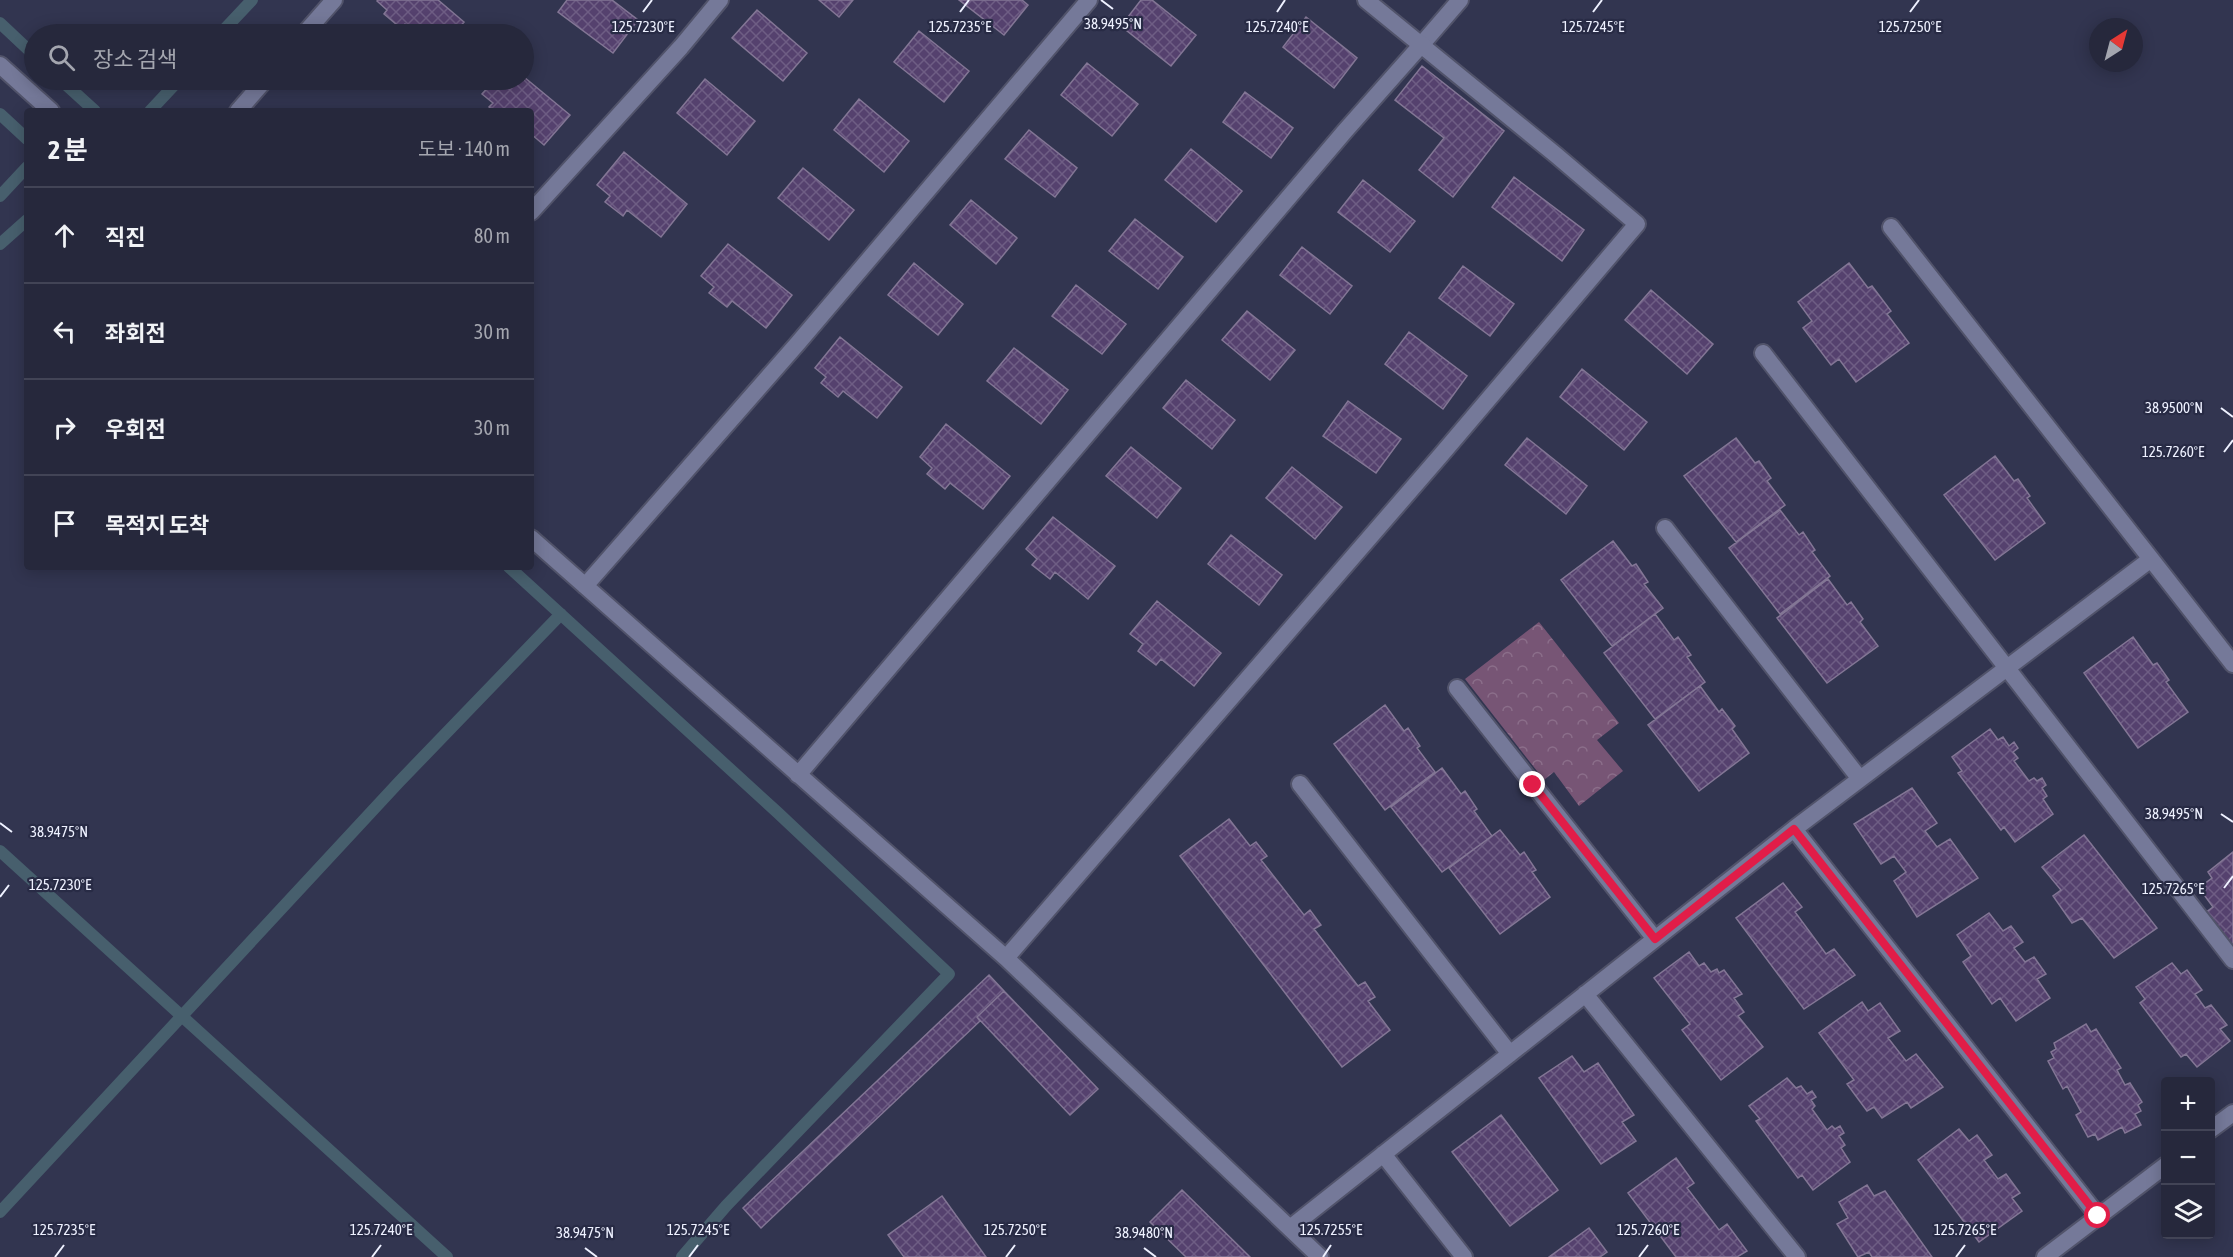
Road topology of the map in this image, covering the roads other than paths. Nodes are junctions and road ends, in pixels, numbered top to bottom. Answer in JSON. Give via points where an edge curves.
{"nodes":[{"id":1,"x":334,"y":0,"type":"edge"},
{"id":2,"x":720,"y":0,"type":"edge"},
{"id":3,"x":1089,"y":0,"type":"edge"},
{"id":4,"x":1366,"y":0,"type":"edge"},
{"id":5,"x":1460,"y":0,"type":"edge"},
{"id":6,"x":313,"y":24,"type":"edge"},
{"id":7,"x":1422,"y":44,"type":"junction"},
{"id":8,"x":0,"y":65,"type":"edge"},
{"id":9,"x":24,"y":87,"type":"edge"},
{"id":10,"x":28,"y":90,"type":"edge"},
{"id":11,"x":256,"y":90,"type":"edge"},
{"id":12,"x":48,"y":108,"type":"edge"},
{"id":13,"x":241,"y":108,"type":"edge"},
{"id":14,"x":534,"y":209,"type":"edge"},
{"id":15,"x":1891,"y":227,"type":"dead end"},
{"id":16,"x":1763,"y":353,"type":"dead end"},
{"id":17,"x":1665,"y":528,"type":"dead end"},
{"id":18,"x":534,"y":541,"type":"edge"},
{"id":19,"x":2151,"y":558,"type":"junction"},
{"id":20,"x":585,"y":586,"type":"junction"},
{"id":21,"x":2233,"y":664,"type":"edge"},
{"id":22,"x":1457,"y":688,"type":"dead end"},
{"id":23,"x":798,"y":775,"type":"junction"},
{"id":24,"x":1860,"y":779,"type":"junction"},
{"id":25,"x":1300,"y":784,"type":"dead end"},
{"id":26,"x":1794,"y":829,"type":"junction"},
{"id":27,"x":1655,"y":939,"type":"junction"},
{"id":28,"x":1006,"y":958,"type":"junction"},
{"id":29,"x":2233,"y":960,"type":"edge"},
{"id":30,"x":1586,"y":994,"type":"junction"},
{"id":31,"x":1510,"y":1054,"type":"junction"},
{"id":32,"x":2233,"y":1113,"type":"edge"},
{"id":33,"x":2215,"y":1127,"type":"edge"},
{"id":34,"x":1383,"y":1154,"type":"junction"},
{"id":35,"x":2161,"y":1169,"type":"edge"},
{"id":36,"x":2098,"y":1216,"type":"junction"},
{"id":37,"x":1290,"y":1228,"type":"junction"},
{"id":38,"x":1320,"y":1257,"type":"edge"},
{"id":39,"x":1464,"y":1257,"type":"edge"},
{"id":40,"x":1797,"y":1257,"type":"edge"},
{"id":41,"x":2044,"y":1257,"type":"edge"}],
"edges":[{"from":1,"to":6,"type":"street"},
{"from":2,"to":14,"type":"street"},
{"from":3,"to":20,"type":"street","via":[[798,343]]},
{"from":4,"to":7,"type":"street"},
{"from":5,"to":7,"type":"street"},
{"from":7,"to":23,"type":"street","via":[[1344,130]]},
{"from":7,"to":28,"type":"street","via":[[1637,224]]},
{"from":8,"to":9,"type":"street"},
{"from":10,"to":12,"type":"street"},
{"from":11,"to":13,"type":"street"},
{"from":15,"to":19,"type":"street"},
{"from":16,"to":29,"type":"street"},
{"from":17,"to":24,"type":"street"},
{"from":18,"to":20,"type":"street"},
{"from":19,"to":21,"type":"street"},
{"from":19,"to":24,"type":"street"},
{"from":20,"to":23,"type":"street"},
{"from":22,"to":27,"type":"street"},
{"from":23,"to":28,"type":"street"},
{"from":24,"to":26,"type":"street"},
{"from":25,"to":31,"type":"street"},
{"from":26,"to":27,"type":"street"},
{"from":26,"to":36,"type":"street"},
{"from":27,"to":30,"type":"street"},
{"from":28,"to":37,"type":"street"},
{"from":30,"to":31,"type":"street"},
{"from":30,"to":40,"type":"street"},
{"from":31,"to":34,"type":"street"},
{"from":32,"to":33,"type":"street"},
{"from":34,"to":37,"type":"street"},
{"from":34,"to":39,"type":"street"},
{"from":35,"to":36,"type":"street"},
{"from":36,"to":41,"type":"street"},
{"from":37,"to":38,"type":"street"}]}
